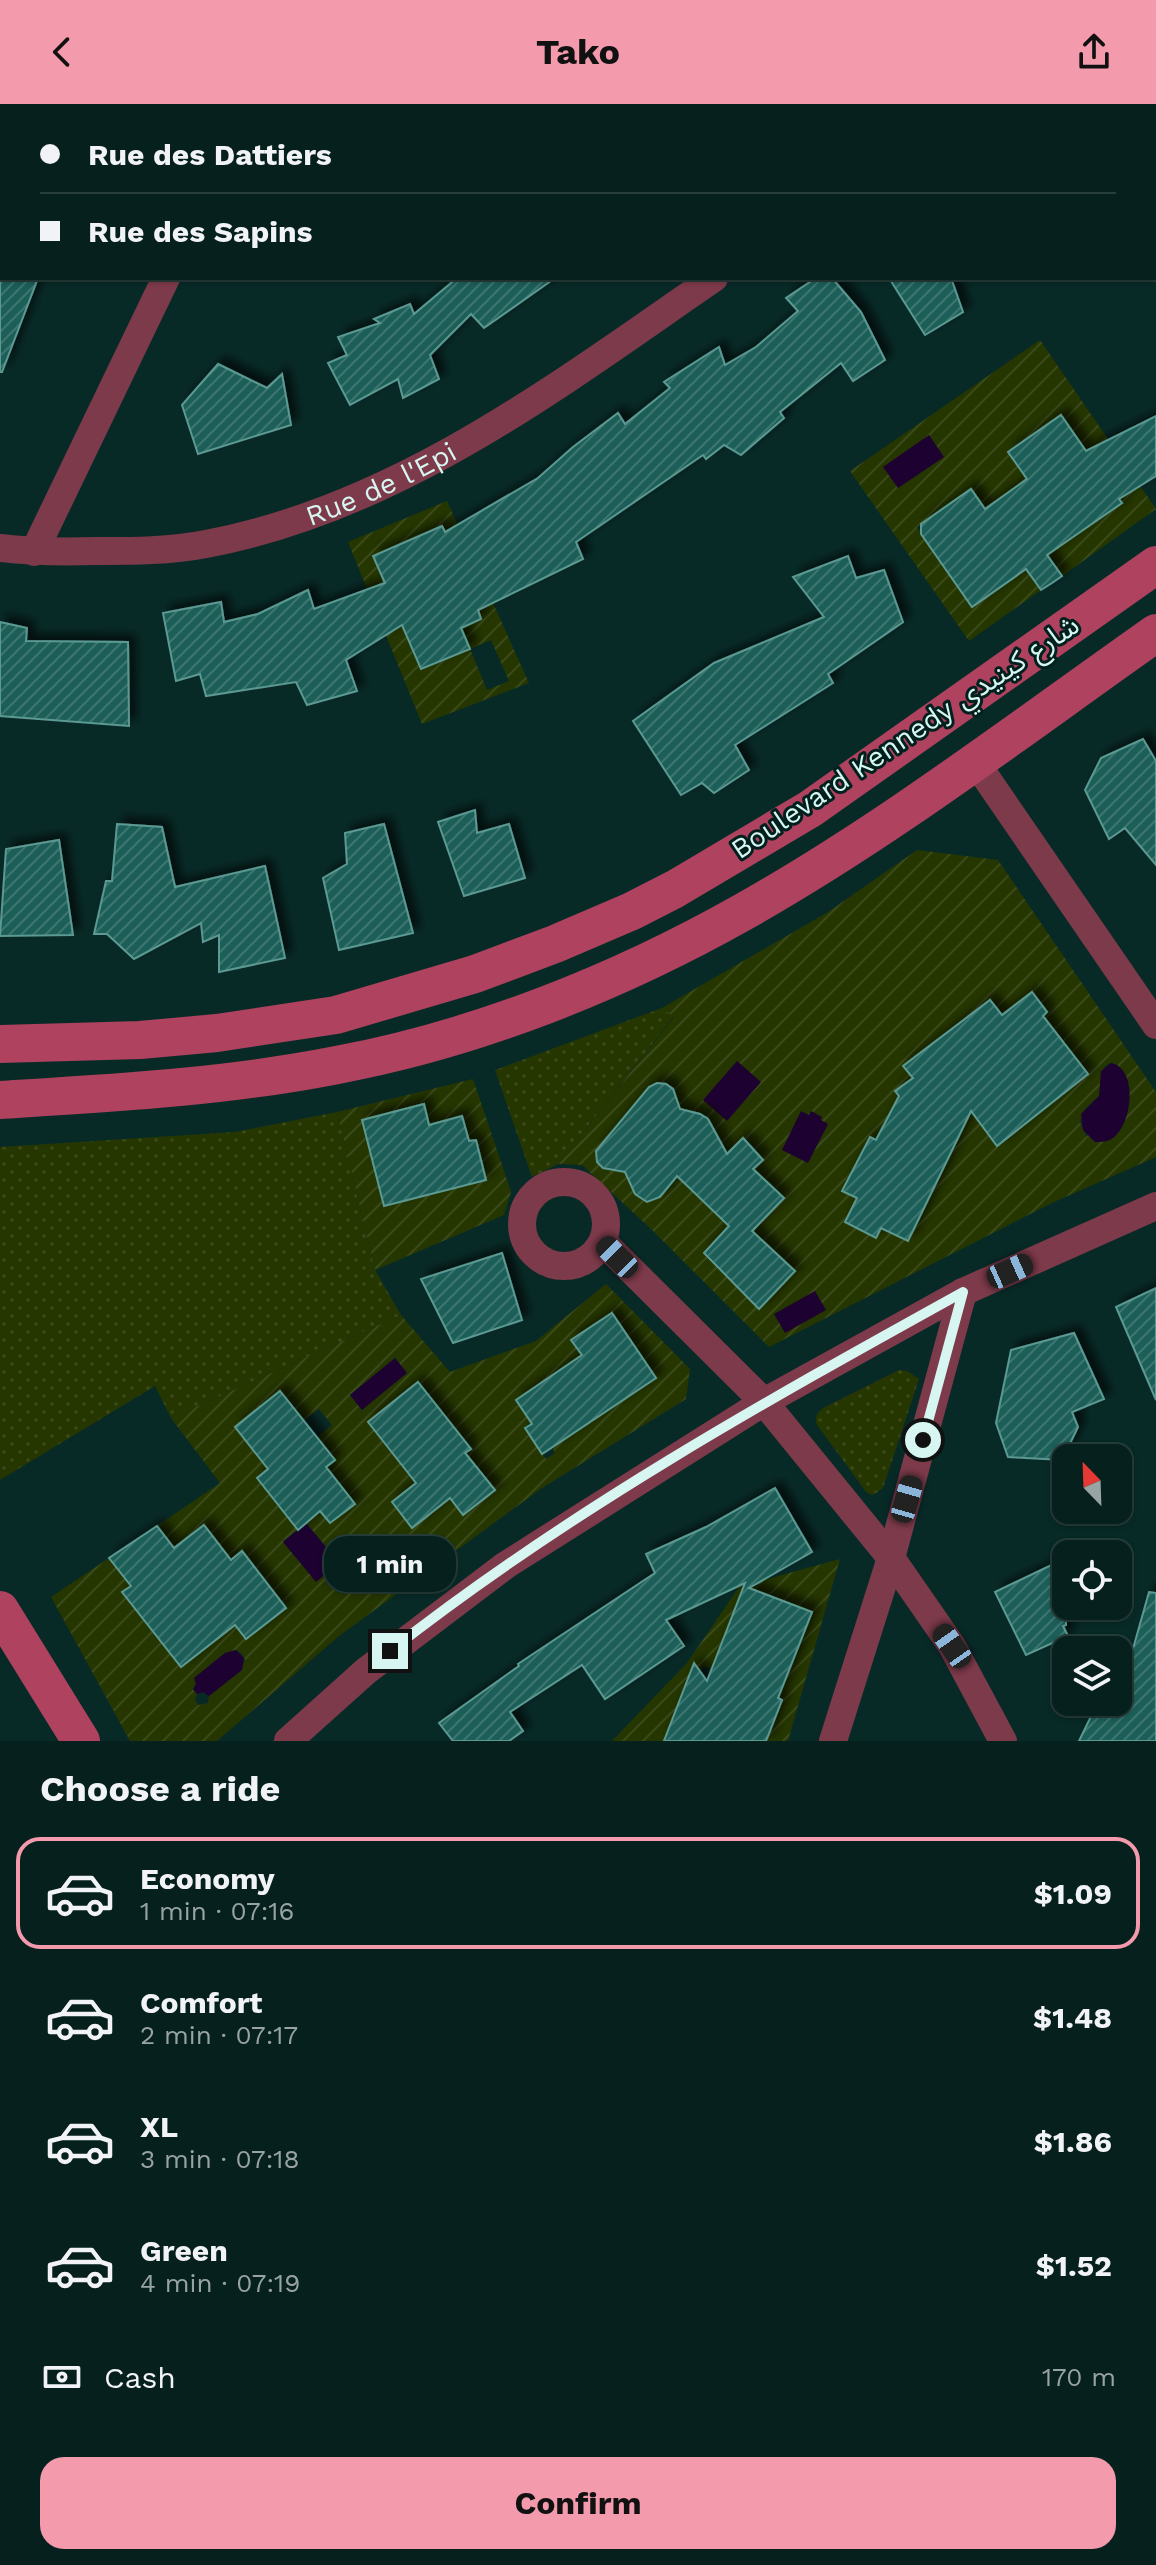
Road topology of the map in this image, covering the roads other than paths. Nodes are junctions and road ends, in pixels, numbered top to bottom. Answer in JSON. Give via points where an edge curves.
{"nodes":[{"id":1,"x":165,"y":280,"type":"edge"},
{"id":2,"x":711,"y":280,"type":"edge"},
{"id":3,"x":0,"y":548,"type":"edge"},
{"id":4,"x":34,"y":552,"type":"junction"},
{"id":5,"x":1156,"y":565,"type":"edge"},
{"id":6,"x":1156,"y":633,"type":"edge"},
{"id":7,"x":974,"y":760,"type":"junction"},
{"id":8,"x":1156,"y":1025,"type":"edge"},
{"id":9,"x":0,"y":1044,"type":"edge"},
{"id":10,"x":0,"y":1100,"type":"edge"},
{"id":11,"x":1156,"y":1206,"type":"edge"},
{"id":12,"x":603,"y":1242,"type":"dead end"},
{"id":13,"x":963,"y":1292,"type":"junction"},
{"id":14,"x":764,"y":1402,"type":"junction"},
{"id":15,"x":891,"y":1558,"type":"junction"},
{"id":16,"x":0,"y":1610,"type":"edge"},
{"id":17,"x":81,"y":1741,"type":"edge"},
{"id":18,"x":288,"y":1741,"type":"edge"},
{"id":19,"x":833,"y":1741,"type":"edge"},
{"id":20,"x":1003,"y":1741,"type":"edge"}],
"edges":[{"from":1,"to":4,"type":"street"},
{"from":2,"to":4,"type":"street","name":"Rue de l'Epi","via":[[536,401],[454,450],[349,499],[251,534],[204,544],[162,550]]},
{"from":3,"to":4,"type":"street","name":"Rue de l'Epi"},
{"from":5,"to":9,"type":"main road","name":"Boulevard Kennedy شارع كينيدي","via":[[810,809],[675,889],[555,944],[336,1015],[156,1038]]},
{"from":6,"to":7,"type":"main road","name":"Boulevard Kennedy شارع كينيدي"},
{"from":7,"to":8,"type":"street"},
{"from":7,"to":10,"type":"main road","name":"Boulevard Kennedy شارع كينيدي","via":[[746,910],[636,967],[518,1014],[339,1065],[192,1087]]},
{"from":11,"to":13,"type":"street"},
{"from":12,"to":14,"type":"street"},
{"from":13,"to":14,"type":"street"},
{"from":13,"to":15,"type":"street"},
{"from":14,"to":15,"type":"street"},
{"from":14,"to":18,"type":"street","via":[[506,1565],[366,1671]]},
{"from":15,"to":19,"type":"street"},
{"from":15,"to":20,"type":"street","via":[[952,1646]]},
{"from":16,"to":17,"type":"main road"}]}
